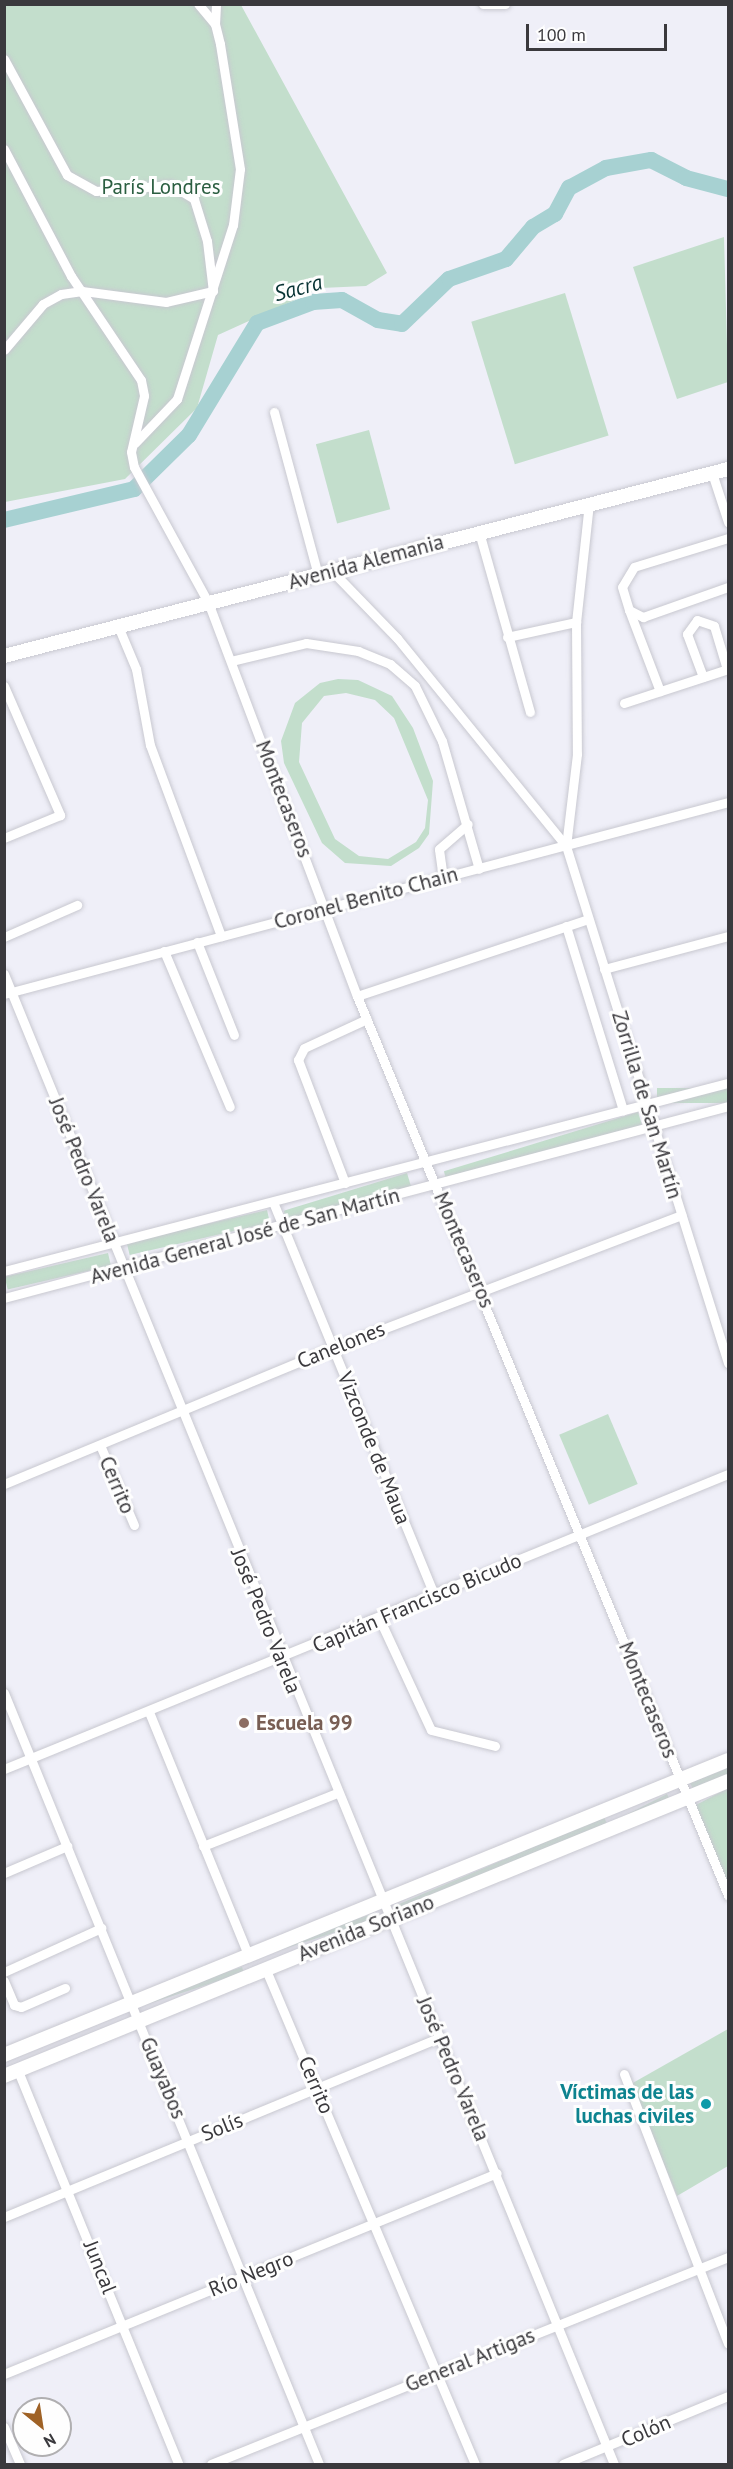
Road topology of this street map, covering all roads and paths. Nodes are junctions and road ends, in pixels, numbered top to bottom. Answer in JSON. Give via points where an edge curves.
{"nodes":[{"id":1,"x":198,"y":4,"type":"edge"},
{"id":2,"x":216,"y":4,"type":"edge"},
{"id":3,"x":483,"y":4,"type":"edge"},
{"id":4,"x":505,"y":4,"type":"edge"},
{"id":5,"x":215,"y":24,"type":"junction"},
{"id":6,"x":4,"y":58,"type":"edge"},
{"id":7,"x":4,"y":149,"type":"edge"},
{"id":8,"x":82,"y":291,"type":"junction"},
{"id":9,"x":213,"y":291,"type":"junction"},
{"id":10,"x":4,"y":350,"type":"edge"},
{"id":11,"x":274,"y":412,"type":"dead end"},
{"id":12,"x":133,"y":445,"type":"junction"},
{"id":13,"x":729,"y":469,"type":"edge"},
{"id":14,"x":712,"y":473,"type":"junction"},
{"id":15,"x":589,"y":503,"type":"junction"},
{"id":16,"x":729,"y":522,"type":"edge"},
{"id":17,"x":479,"y":532,"type":"junction"},
{"id":18,"x":729,"y":538,"type":"edge"},
{"id":19,"x":333,"y":572,"type":"junction"},
{"id":20,"x":318,"y":575,"type":"junction"},
{"id":21,"x":729,"y":587,"type":"edge"},
{"id":22,"x":208,"y":602,"type":"junction"},
{"id":23,"x":629,"y":610,"type":"junction"},
{"id":24,"x":576,"y":622,"type":"junction"},
{"id":25,"x":118,"y":626,"type":"junction"},
{"id":26,"x":507,"y":637,"type":"junction"},
{"id":27,"x":4,"y":656,"type":"edge"},
{"id":28,"x":231,"y":661,"type":"junction"},
{"id":29,"x":728,"y":669,"type":"edge"},
{"id":30,"x":703,"y":677,"type":"junction"},
{"id":31,"x":4,"y":686,"type":"edge"},
{"id":32,"x":660,"y":691,"type":"junction"},
{"id":33,"x":624,"y":703,"type":"dead end"},
{"id":34,"x":530,"y":712,"type":"dead end"},
{"id":35,"x":729,"y":802,"type":"edge"},
{"id":36,"x":468,"y":824,"type":"junction"},
{"id":37,"x":4,"y":838,"type":"edge"},
{"id":38,"x":566,"y":846,"type":"junction"},
{"id":39,"x":479,"y":869,"type":"junction"},
{"id":40,"x":443,"y":878,"type":"junction"},
{"id":41,"x":77,"y":905,"type":"dead end"},
{"id":42,"x":326,"y":908,"type":"junction"},
{"id":43,"x":588,"y":920,"type":"junction"},
{"id":44,"x":567,"y":926,"type":"junction"},
{"id":45,"x":221,"y":936,"type":"junction"},
{"id":46,"x":729,"y":936,"type":"edge"},
{"id":47,"x":4,"y":937,"type":"edge"},
{"id":48,"x":197,"y":942,"type":"junction"},
{"id":49,"x":164,"y":951,"type":"junction"},
{"id":50,"x":604,"y":969,"type":"junction"},
{"id":51,"x":4,"y":974,"type":"edge"},
{"id":52,"x":8,"y":993,"type":"edge"},
{"id":53,"x":357,"y":996,"type":"junction"},
{"id":54,"x":367,"y":1019,"type":"junction"},
{"id":55,"x":234,"y":1035,"type":"dead end"},
{"id":56,"x":729,"y":1083,"type":"edge"},
{"id":57,"x":645,"y":1105,"type":"junction"},
{"id":58,"x":729,"y":1106,"type":"edge"},
{"id":59,"x":230,"y":1107,"type":"dead end"},
{"id":60,"x":623,"y":1110,"type":"junction"},
{"id":61,"x":652,"y":1127,"type":"junction"},
{"id":62,"x":427,"y":1161,"type":"junction"},
{"id":63,"x":345,"y":1182,"type":"junction"},
{"id":64,"x":437,"y":1186,"type":"junction"},
{"id":65,"x":273,"y":1202,"type":"junction"},
{"id":66,"x":681,"y":1215,"type":"junction"},
{"id":67,"x":282,"y":1226,"type":"junction"},
{"id":68,"x":114,"y":1244,"type":"junction"},
{"id":69,"x":123,"y":1268,"type":"junction"},
{"id":70,"x":4,"y":1271,"type":"edge"},
{"id":71,"x":481,"y":1290,"type":"junction"},
{"id":72,"x":4,"y":1298,"type":"edge"},
{"id":73,"x":725,"y":1343,"type":"edge"},
{"id":74,"x":333,"y":1348,"type":"junction"},
{"id":75,"x":729,"y":1363,"type":"edge"},
{"id":76,"x":183,"y":1412,"type":"junction"},
{"id":77,"x":100,"y":1445,"type":"junction"},
{"id":78,"x":729,"y":1474,"type":"edge"},
{"id":79,"x":4,"y":1484,"type":"edge"},
{"id":80,"x":134,"y":1525,"type":"dead end"},
{"id":81,"x":580,"y":1536,"type":"junction"},
{"id":82,"x":434,"y":1594,"type":"junction"},
{"id":83,"x":379,"y":1618,"type":"junction"},
{"id":84,"x":281,"y":1660,"type":"junction"},
{"id":85,"x":4,"y":1693,"type":"edge"},
{"id":86,"x":149,"y":1712,"type":"junction"},
{"id":87,"x":495,"y":1746,"type":"dead end"},
{"id":88,"x":31,"y":1758,"type":"junction"},
{"id":89,"x":729,"y":1760,"type":"edge"},
{"id":90,"x":4,"y":1769,"type":"edge"},
{"id":91,"x":681,"y":1781,"type":"junction"},
{"id":92,"x":729,"y":1781,"type":"edge"},
{"id":93,"x":337,"y":1793,"type":"junction"},
{"id":94,"x":687,"y":1798,"type":"junction"},
{"id":95,"x":611,"y":1809,"type":"junction"},
{"id":96,"x":618,"y":1826,"type":"junction"},
{"id":97,"x":67,"y":1846,"type":"junction"},
{"id":98,"x":203,"y":1846,"type":"junction"},
{"id":99,"x":4,"y":1873,"type":"edge"},
{"id":100,"x":729,"y":1895,"type":"edge"},
{"id":101,"x":382,"y":1903,"type":"junction"},
{"id":102,"x":389,"y":1919,"type":"junction"},
{"id":103,"x":101,"y":1928,"type":"junction"},
{"id":104,"x":248,"y":1954,"type":"junction"},
{"id":105,"x":266,"y":1970,"type":"junction"},
{"id":106,"x":4,"y":1972,"type":"edge"},
{"id":107,"x":4,"y":1981,"type":"edge"},
{"id":108,"x":65,"y":1988,"type":"dead end"},
{"id":109,"x":131,"y":2003,"type":"junction"},
{"id":110,"x":139,"y":2022,"type":"junction"},
{"id":111,"x":440,"y":2037,"type":"junction"},
{"id":112,"x":4,"y":2055,"type":"edge"},
{"id":113,"x":18,"y":2071,"type":"junction"},
{"id":114,"x":624,"y":2074,"type":"dead end"},
{"id":115,"x":4,"y":2076,"type":"edge"},
{"id":116,"x":318,"y":2088,"type":"junction"},
{"id":117,"x":189,"y":2141,"type":"junction"},
{"id":118,"x":497,"y":2173,"type":"junction"},
{"id":119,"x":70,"y":2191,"type":"junction"},
{"id":120,"x":4,"y":2217,"type":"edge"},
{"id":121,"x":373,"y":2224,"type":"junction"},
{"id":122,"x":729,"y":2257,"type":"edge"},
{"id":123,"x":699,"y":2269,"type":"junction"},
{"id":124,"x":244,"y":2276,"type":"junction"},
{"id":125,"x":558,"y":2324,"type":"junction"},
{"id":126,"x":123,"y":2325,"type":"junction"},
{"id":127,"x":729,"y":2344,"type":"edge"},
{"id":128,"x":4,"y":2374,"type":"edge"},
{"id":129,"x":435,"y":2375,"type":"junction"},
{"id":130,"x":729,"y":2396,"type":"edge"},
{"id":131,"x":4,"y":2427,"type":"edge"},
{"id":132,"x":304,"y":2427,"type":"junction"},
{"id":133,"x":606,"y":2447,"type":"junction"},
{"id":134,"x":20,"y":2464,"type":"edge"},
{"id":135,"x":178,"y":2464,"type":"edge"},
{"id":136,"x":212,"y":2464,"type":"edge"},
{"id":137,"x":319,"y":2464,"type":"edge"},
{"id":138,"x":475,"y":2464,"type":"edge"},
{"id":139,"x":564,"y":2464,"type":"edge"},
{"id":140,"x":615,"y":2464,"type":"edge"}],
"edges":[{"from":1,"to":5,"type":"street"},
{"from":2,"to":5,"type":"street"},
{"from":3,"to":4,"type":"street"},
{"from":5,"to":9,"type":"street","via":[[240,169],[233,225]]},
{"from":6,"to":9,"type":"street","via":[[67,175],[96,191],[171,185],[194,199],[207,241]]},
{"from":7,"to":8,"type":"street"},
{"from":8,"to":9,"type":"street","via":[[166,302]]},
{"from":8,"to":10,"type":"street","via":[[43,304]]},
{"from":8,"to":12,"type":"street","via":[[141,380],[144,396]]},
{"from":9,"to":12,"type":"street","via":[[177,399]]},
{"from":11,"to":20,"type":"street"},
{"from":12,"to":22,"type":"street","name":"Montecaseros","via":[[134,467]]},
{"from":13,"to":14,"type":"street","name":"Avenida Alemania"},
{"from":14,"to":15,"type":"street","name":"Avenida Alemania"},
{"from":14,"to":16,"type":"street"},
{"from":15,"to":17,"type":"street","name":"Avenida Alemania"},
{"from":15,"to":24,"type":"street","name":"Zorrilla de San Martín"},
{"from":17,"to":19,"type":"street","name":"Avenida Alemania"},
{"from":17,"to":26,"type":"street"},
{"from":18,"to":23,"type":"street","via":[[634,567],[622,587]]},
{"from":19,"to":20,"type":"street","name":"Avenida Alemania"},
{"from":19,"to":38,"type":"street","name":"Zorrilla de San Martín","via":[[397,638]]},
{"from":20,"to":22,"type":"street","name":"Avenida Alemania"},
{"from":21,"to":23,"type":"street","via":[[643,617]]},
{"from":22,"to":25,"type":"street","name":"Avenida Alemania"},
{"from":22,"to":28,"type":"street","name":"Montecaseros"},
{"from":23,"to":32,"type":"street"},
{"from":24,"to":26,"type":"street"},
{"from":24,"to":38,"type":"street","name":"Zorrilla de San Martín","via":[[577,754]]},
{"from":25,"to":27,"type":"street","name":"Avenida Alemania"},
{"from":25,"to":45,"type":"street","via":[[135,669],[150,745]]},
{"from":26,"to":34,"type":"street"},
{"from":28,"to":36,"type":"street","via":[[306,643],[358,651],[390,664],[416,686],[442,741]]},
{"from":28,"to":42,"type":"street","name":"Montecaseros"},
{"from":29,"to":30,"type":"street"},
{"from":29,"to":30,"type":"street","via":[[714,626],[697,620],[687,634]]},
{"from":30,"to":32,"type":"street"},
{"from":31,"to":37,"type":"street","via":[[60,815]]},
{"from":32,"to":33,"type":"street"},
{"from":35,"to":38,"type":"street","name":"Coronel Benito Chain"},
{"from":36,"to":39,"type":"street"},
{"from":36,"to":40,"type":"street","via":[[440,849]]},
{"from":38,"to":39,"type":"street","name":"Coronel Benito Chain"},
{"from":38,"to":43,"type":"street","name":"Zorrilla de San Martín"},
{"from":39,"to":40,"type":"street","name":"Coronel Benito Chain"},
{"from":40,"to":42,"type":"street","name":"Coronel Benito Chain"},
{"from":41,"to":47,"type":"street"},
{"from":42,"to":45,"type":"street","name":"Coronel Benito Chain"},
{"from":42,"to":53,"type":"street","name":"Montecaseros"},
{"from":43,"to":44,"type":"street"},
{"from":43,"to":50,"type":"street","name":"Zorrilla de San Martín"},
{"from":44,"to":53,"type":"street"},
{"from":44,"to":60,"type":"street"},
{"from":45,"to":48,"type":"street","name":"Coronel Benito Chain"},
{"from":46,"to":50,"type":"street"},
{"from":48,"to":49,"type":"street","name":"Coronel Benito Chain"},
{"from":48,"to":55,"type":"street"},
{"from":49,"to":52,"type":"street","name":"Coronel Benito Chain"},
{"from":49,"to":59,"type":"street"},
{"from":50,"to":57,"type":"street","name":"Zorrilla de San Martín"},
{"from":51,"to":52,"type":"street","name":"José Pedro Varela"},
{"from":52,"to":68,"type":"street","name":"José Pedro Varela"},
{"from":53,"to":54,"type":"street","name":"Montecaseros"},
{"from":54,"to":62,"type":"street","name":"Montecaseros"},
{"from":54,"to":63,"type":"street","via":[[304,1048],[298,1060]]},
{"from":56,"to":57,"type":"street","name":"Avenida General José de San Martín"},
{"from":57,"to":60,"type":"street","name":"Avenida General José de San Martín"},
{"from":57,"to":61,"type":"street","name":"Zorrilla de San Martín"},
{"from":58,"to":61,"type":"street","name":"Avenida General José de San Martín"},
{"from":60,"to":62,"type":"street","name":"Avenida General José de San Martín"},
{"from":61,"to":64,"type":"street","name":"Avenida General José de San Martín"},
{"from":61,"to":66,"type":"street","name":"Zorrilla de San Martín"},
{"from":62,"to":63,"type":"street","name":"Avenida General José de San Martín"},
{"from":62,"to":64,"type":"street","name":"Montecaseros"},
{"from":63,"to":65,"type":"street","name":"Avenida General José de San Martín"},
{"from":64,"to":67,"type":"street","name":"Avenida General José de San Martín"},
{"from":64,"to":71,"type":"street","name":"Montecaseros"},
{"from":65,"to":67,"type":"street","name":"Vizconde de Maua"},
{"from":65,"to":68,"type":"street","name":"Avenida General José de San Martín"},
{"from":66,"to":71,"type":"street","name":"Canelones"},
{"from":66,"to":73,"type":"street","name":"Zorrilla de San Martín"},
{"from":67,"to":69,"type":"street","name":"Avenida General José de San Martín"},
{"from":67,"to":74,"type":"street","name":"Vizconde de Maua"},
{"from":68,"to":69,"type":"street","name":"José Pedro Varela"},
{"from":68,"to":70,"type":"street","name":"Avenida General José de San Martín"},
{"from":69,"to":72,"type":"street","name":"Avenida General José de San Martín"},
{"from":69,"to":76,"type":"street","name":"José Pedro Varela"},
{"from":71,"to":74,"type":"street","name":"Canelones"},
{"from":71,"to":81,"type":"street","name":"Montecaseros"},
{"from":73,"to":75,"type":"street","name":"Zorrilla de San Martín"},
{"from":74,"to":76,"type":"street","name":"Canelones"},
{"from":74,"to":82,"type":"street","name":"Vizconde de Maua"},
{"from":76,"to":77,"type":"street","name":"Canelones"},
{"from":76,"to":84,"type":"street","name":"José Pedro Varela"},
{"from":77,"to":79,"type":"street","name":"Canelones"},
{"from":77,"to":80,"type":"street","name":"Cerrito"},
{"from":78,"to":81,"type":"street","name":"Capitán Francisco Bicudo"},
{"from":81,"to":82,"type":"street","name":"Capitán Francisco Bicudo"},
{"from":81,"to":91,"type":"street","name":"Montecaseros"},
{"from":82,"to":83,"type":"street","name":"Capitán Francisco Bicudo"},
{"from":83,"to":84,"type":"street","name":"Capitán Francisco Bicudo"},
{"from":83,"to":87,"type":"street","via":[[430,1730]]},
{"from":84,"to":86,"type":"street","name":"Capitán Francisco Bicudo"},
{"from":84,"to":93,"type":"street","name":"José Pedro Varela"},
{"from":85,"to":88,"type":"street","name":"Guayabos"},
{"from":86,"to":88,"type":"street","name":"Capitán Francisco Bicudo"},
{"from":86,"to":98,"type":"street","name":"Cerrito"},
{"from":88,"to":90,"type":"street","name":"Capitán Francisco Bicudo"},
{"from":88,"to":97,"type":"street","name":"Guayabos"},
{"from":89,"to":91,"type":"street","name":"Avenida Soriano"},
{"from":91,"to":94,"type":"street","name":"Montecaseros"},
{"from":91,"to":95,"type":"street","name":"Avenida Soriano"},
{"from":92,"to":94,"type":"street","name":"Avenida Soriano"},
{"from":93,"to":98,"type":"street"},
{"from":93,"to":101,"type":"street","name":"José Pedro Varela"},
{"from":94,"to":96,"type":"street","name":"Avenida Soriano"},
{"from":94,"to":100,"type":"street","name":"Montecaseros"},
{"from":95,"to":96,"type":"street"},
{"from":95,"to":101,"type":"street","name":"Avenida Soriano"},
{"from":96,"to":102,"type":"street","name":"Avenida Soriano"},
{"from":97,"to":99,"type":"street"},
{"from":97,"to":103,"type":"street","name":"Guayabos"},
{"from":98,"to":104,"type":"street","name":"Cerrito"},
{"from":101,"to":102,"type":"street","name":"José Pedro Varela"},
{"from":101,"to":104,"type":"street","name":"Avenida Soriano"},
{"from":102,"to":105,"type":"street","name":"Avenida Soriano"},
{"from":102,"to":111,"type":"street","name":"José Pedro Varela"},
{"from":103,"to":106,"type":"street"},
{"from":103,"to":109,"type":"street","name":"Guayabos"},
{"from":104,"to":105,"type":"street","name":"Cerrito"},
{"from":104,"to":109,"type":"street","name":"Avenida Soriano"},
{"from":105,"to":110,"type":"street","name":"Avenida Soriano"},
{"from":105,"to":116,"type":"street","name":"Cerrito"},
{"from":107,"to":108,"type":"street","via":[[14,2005],[21,2007]]},
{"from":109,"to":110,"type":"street","name":"Guayabos"},
{"from":109,"to":112,"type":"street","name":"Avenida Soriano"},
{"from":110,"to":113,"type":"street","name":"Avenida Soriano"},
{"from":110,"to":117,"type":"street","name":"Guayabos"},
{"from":111,"to":116,"type":"street","name":"Solís"},
{"from":111,"to":118,"type":"street","name":"José Pedro Varela"},
{"from":113,"to":115,"type":"street","name":"Avenida Soriano"},
{"from":113,"to":119,"type":"street","name":"Juncal"},
{"from":114,"to":123,"type":"street"},
{"from":116,"to":117,"type":"street","name":"Solís"},
{"from":116,"to":121,"type":"street","name":"Cerrito"},
{"from":117,"to":119,"type":"street","name":"Solís"},
{"from":117,"to":124,"type":"street","name":"Guayabos"},
{"from":118,"to":121,"type":"street","name":"Río Negro"},
{"from":118,"to":125,"type":"street","name":"José Pedro Varela"},
{"from":119,"to":120,"type":"street","name":"Solís"},
{"from":119,"to":126,"type":"street","name":"Juncal"},
{"from":121,"to":124,"type":"street","name":"Río Negro"},
{"from":121,"to":129,"type":"street","name":"Cerrito"},
{"from":122,"to":123,"type":"street","name":"General Artigas"},
{"from":123,"to":125,"type":"street","name":"General Artigas"},
{"from":123,"to":127,"type":"street"},
{"from":124,"to":126,"type":"street","name":"Río Negro"},
{"from":124,"to":132,"type":"street","name":"Guayabos"},
{"from":125,"to":129,"type":"street","name":"General Artigas"},
{"from":125,"to":133,"type":"street","name":"José Pedro Varela"},
{"from":126,"to":128,"type":"street","name":"Río Negro"},
{"from":126,"to":135,"type":"street","name":"Juncal"},
{"from":129,"to":132,"type":"street","name":"General Artigas"},
{"from":129,"to":138,"type":"street","name":"Cerrito"},
{"from":130,"to":133,"type":"street","name":"Colón"},
{"from":131,"to":134,"type":"street"},
{"from":132,"to":136,"type":"street","name":"General Artigas"},
{"from":132,"to":137,"type":"street","name":"Guayabos"},
{"from":133,"to":139,"type":"street","name":"Colón"},
{"from":133,"to":140,"type":"street","name":"José Pedro Varela"}]}
